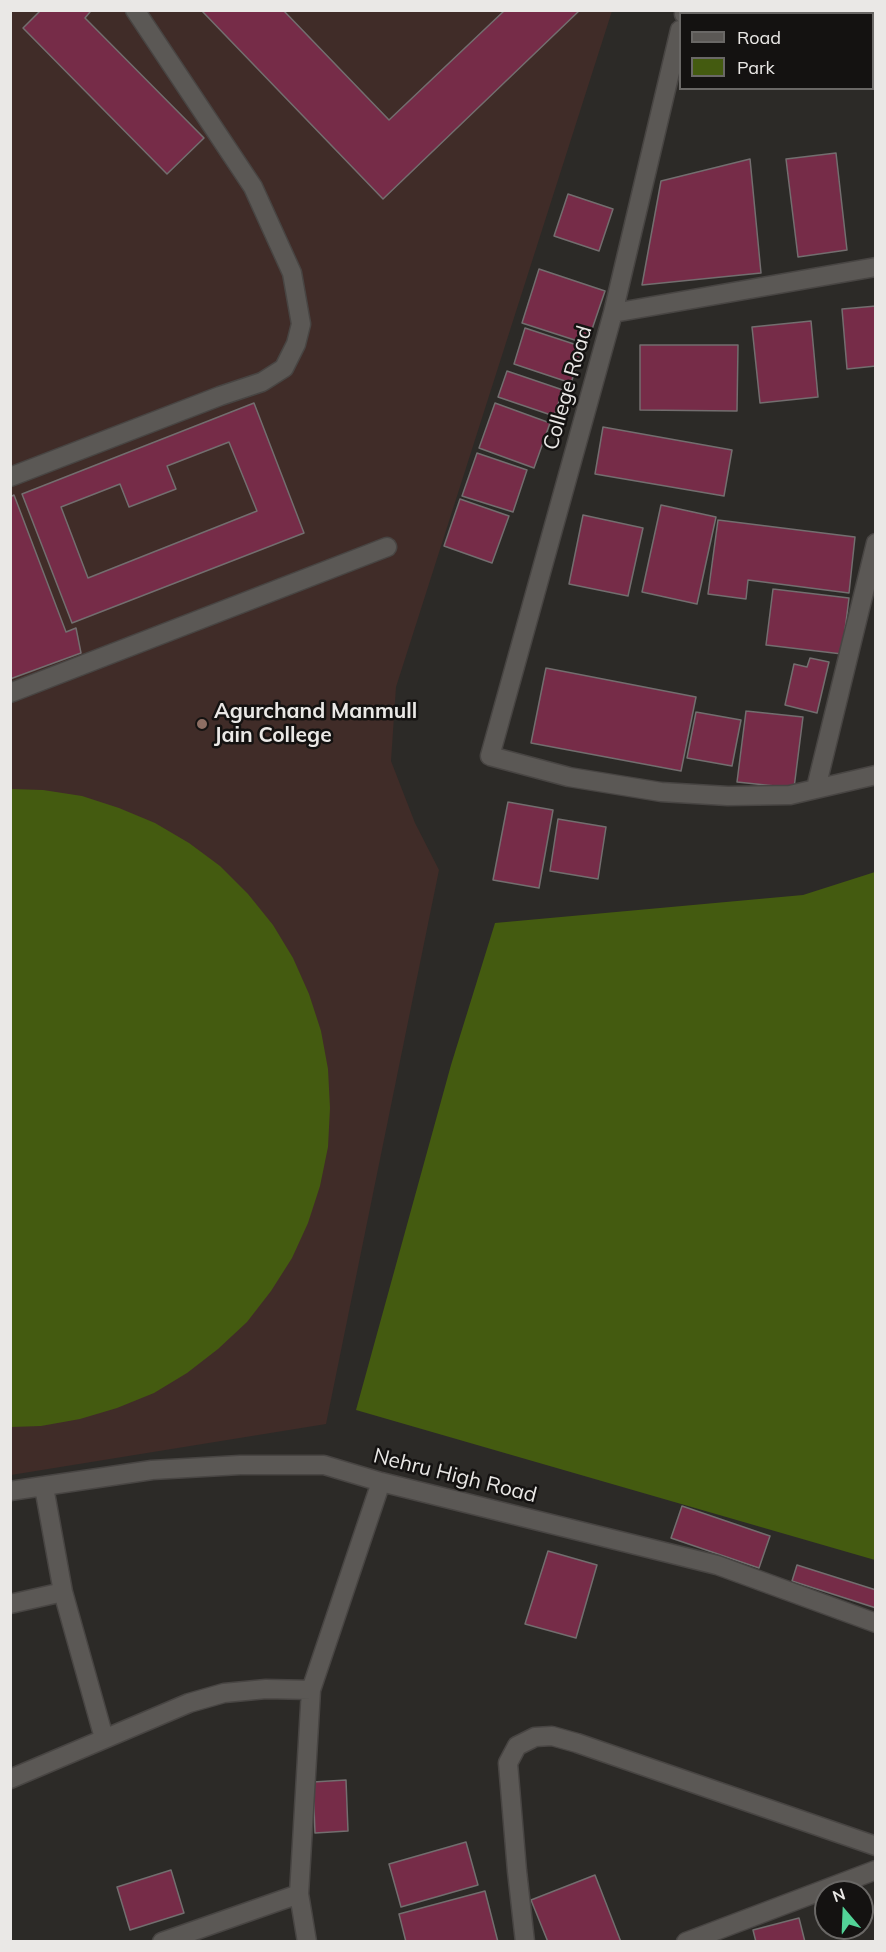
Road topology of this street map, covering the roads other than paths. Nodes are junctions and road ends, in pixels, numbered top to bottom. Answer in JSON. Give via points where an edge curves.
{"nodes":[{"id":1,"x":135,"y":10,"type":"edge"},
{"id":2,"x":679,"y":38,"type":"edge"},
{"id":3,"x":876,"y":267,"type":"edge"},
{"id":4,"x":613,"y":313,"type":"junction"},
{"id":5,"x":10,"y":477,"type":"edge"},
{"id":6,"x":876,"y":543,"type":"edge"},
{"id":7,"x":387,"y":547,"type":"dead end"},
{"id":8,"x":10,"y":693,"type":"edge"},
{"id":9,"x":876,"y":775,"type":"edge"},
{"id":10,"x":816,"y":788,"type":"junction"},
{"id":11,"x":381,"y":1482,"type":"junction"},
{"id":12,"x":44,"y":1486,"type":"junction"},
{"id":13,"x":10,"y":1491,"type":"edge"},
{"id":14,"x":63,"y":1592,"type":"junction"},
{"id":15,"x":10,"y":1604,"type":"edge"},
{"id":16,"x":876,"y":1623,"type":"edge"},
{"id":17,"x":311,"y":1690,"type":"junction"},
{"id":18,"x":104,"y":1738,"type":"junction"},
{"id":19,"x":10,"y":1779,"type":"edge"},
{"id":20,"x":876,"y":1846,"type":"edge"},
{"id":21,"x":876,"y":1869,"type":"edge"},
{"id":22,"x":299,"y":1894,"type":"junction"},
{"id":23,"x":162,"y":1941,"type":"edge"},
{"id":24,"x":307,"y":1941,"type":"edge"},
{"id":25,"x":525,"y":1941,"type":"edge"},
{"id":26,"x":686,"y":1941,"type":"edge"}],
"edges":[{"from":1,"to":5,"type":"street","via":[[253,187],[292,273],[301,324],[296,344],[284,368],[262,382]]},
{"from":2,"to":4,"type":"street","name":"College Road"},
{"from":3,"to":4,"type":"street"},
{"from":4,"to":10,"type":"street","name":"College Road","via":[[490,756],[569,777],[660,792],[790,795]]},
{"from":6,"to":10,"type":"street"},
{"from":7,"to":8,"type":"street"},
{"from":9,"to":10,"type":"street"},
{"from":11,"to":12,"type":"street","name":"Nehru High Road","via":[[324,1465],[240,1465],[152,1470]]},
{"from":11,"to":16,"type":"street","name":"Nehru High Road","via":[[717,1565]]},
{"from":11,"to":17,"type":"street"},
{"from":12,"to":13,"type":"street","name":"Nehru High Road"},
{"from":12,"to":14,"type":"street"},
{"from":14,"to":15,"type":"street"},
{"from":14,"to":18,"type":"street"},
{"from":17,"to":18,"type":"street","via":[[224,1693]]},
{"from":17,"to":22,"type":"street"},
{"from":18,"to":19,"type":"street"},
{"from":20,"to":25,"type":"street","via":[[577,1743],[552,1736],[535,1737],[517,1746],[508,1763]]},
{"from":21,"to":26,"type":"street"},
{"from":22,"to":23,"type":"street"},
{"from":22,"to":24,"type":"street"}]}
